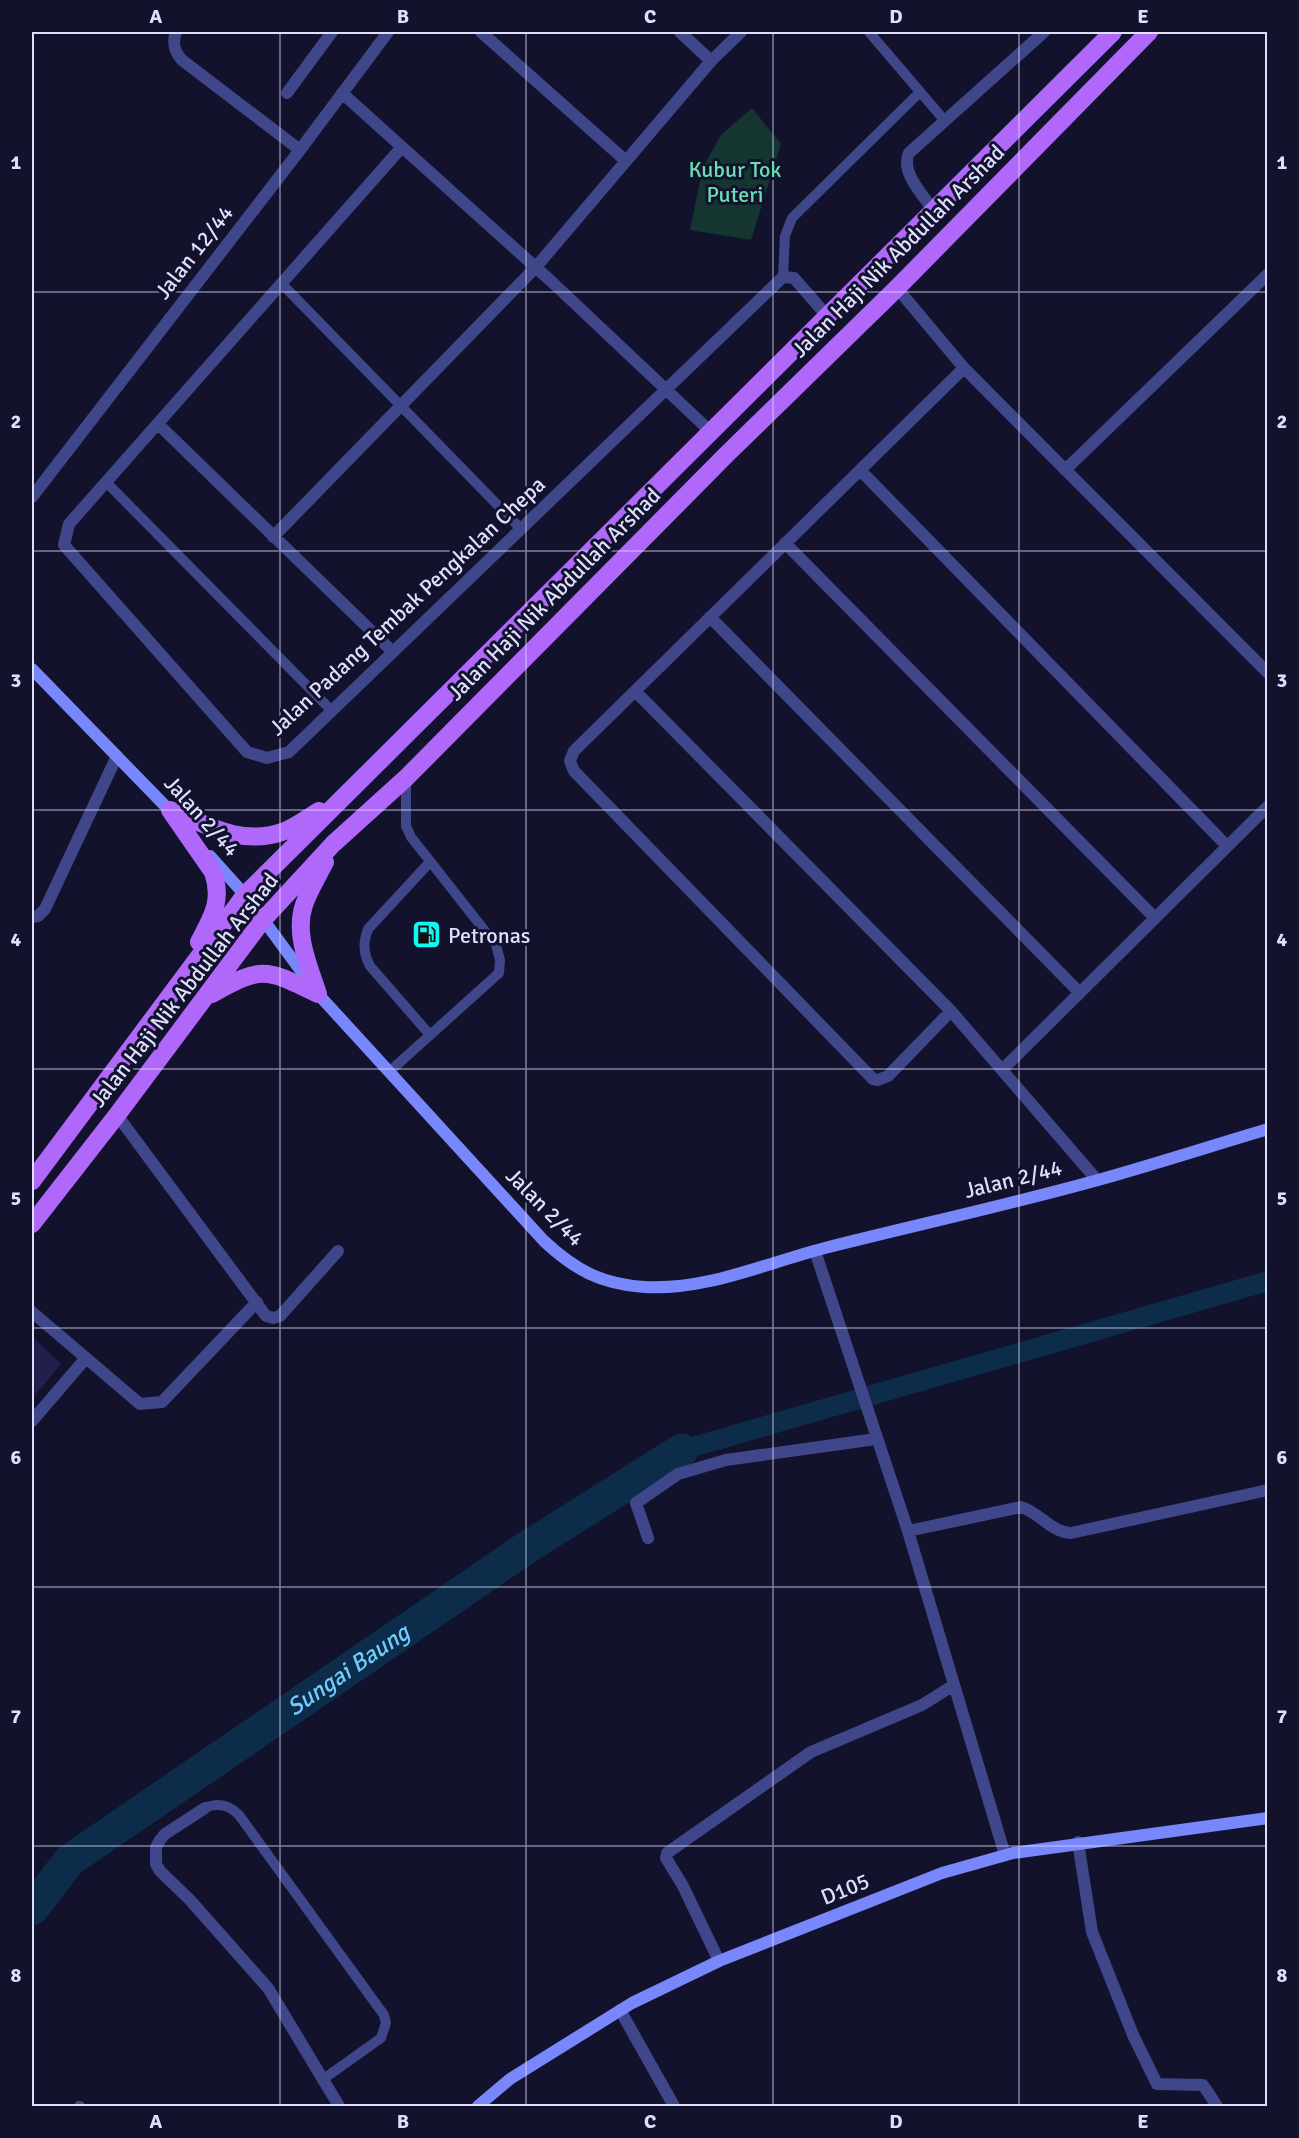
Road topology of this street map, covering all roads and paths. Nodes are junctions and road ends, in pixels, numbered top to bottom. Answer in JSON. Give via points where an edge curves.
{"nodes":[{"id":1,"x":176,"y":32,"type":"edge"},
{"id":2,"x":332,"y":32,"type":"edge"},
{"id":3,"x":388,"y":32,"type":"edge"},
{"id":4,"x":480,"y":32,"type":"edge"},
{"id":5,"x":680,"y":32,"type":"edge"},
{"id":6,"x":741,"y":32,"type":"edge"},
{"id":7,"x":869,"y":32,"type":"edge"},
{"id":8,"x":1044,"y":32,"type":"edge"},
{"id":9,"x":1149,"y":32,"type":"edge"},
{"id":10,"x":1105,"y":34,"type":"edge"},
{"id":11,"x":711,"y":61,"type":"junction"},
{"id":12,"x":920,"y":92,"type":"junction"},
{"id":13,"x":287,"y":93,"type":"dead end"},
{"id":14,"x":342,"y":93,"type":"junction"},
{"id":15,"x":945,"y":121,"type":"junction"},
{"id":16,"x":402,"y":147,"type":"junction"},
{"id":17,"x":300,"y":150,"type":"junction"},
{"id":18,"x":626,"y":161,"type":"junction"},
{"id":19,"x":934,"y":211,"type":"junction"},
{"id":20,"x":536,"y":267,"type":"junction"},
{"id":21,"x":1268,"y":274,"type":"edge"},
{"id":22,"x":783,"y":277,"type":"junction"},
{"id":23,"x":282,"y":284,"type":"junction"},
{"id":24,"x":897,"y":288,"type":"junction"},
{"id":25,"x":828,"y":317,"type":"junction"},
{"id":26,"x":964,"y":368,"type":"junction"},
{"id":27,"x":666,"y":389,"type":"junction"},
{"id":28,"x":401,"y":405,"type":"junction"},
{"id":29,"x":158,"y":424,"type":"junction"},
{"id":30,"x":710,"y":431,"type":"junction"},
{"id":31,"x":860,"y":470,"type":"junction"},
{"id":32,"x":1065,"y":470,"type":"junction"},
{"id":33,"x":106,"y":482,"type":"junction"},
{"id":34,"x":32,"y":497,"type":"edge"},
{"id":35,"x":521,"y":529,"type":"junction"},
{"id":36,"x":273,"y":537,"type":"junction"},
{"id":37,"x":785,"y":543,"type":"junction"},
{"id":38,"x":710,"y":617,"type":"junction"},
{"id":39,"x":393,"y":652,"type":"junction"},
{"id":40,"x":32,"y":669,"type":"edge"},
{"id":41,"x":1268,"y":673,"type":"edge"},
{"id":42,"x":635,"y":691,"type":"junction"},
{"id":43,"x":332,"y":711,"type":"junction"},
{"id":44,"x":117,"y":756,"type":"junction"},
{"id":45,"x":406,"y":778,"type":"junction"},
{"id":46,"x":341,"y":799,"type":"junction"},
{"id":47,"x":1268,"y":806,"type":"edge"},
{"id":48,"x":170,"y":810,"type":"junction"},
{"id":49,"x":333,"y":844,"type":"junction"},
{"id":50,"x":1227,"y":846,"type":"junction"},
{"id":51,"x":430,"y":862,"type":"junction"},
{"id":52,"x":245,"y":895,"type":"junction"},
{"id":53,"x":32,"y":917,"type":"edge"},
{"id":54,"x":1155,"y":918,"type":"junction"},
{"id":55,"x":262,"y":921,"type":"junction"},
{"id":56,"x":178,"y":984,"type":"junction"},
{"id":57,"x":1080,"y":993,"type":"junction"},
{"id":58,"x":318,"y":994,"type":"junction"},
{"id":59,"x":204,"y":999,"type":"junction"},
{"id":60,"x":951,"y":1011,"type":"junction"},
{"id":61,"x":430,"y":1035,"type":"junction"},
{"id":62,"x":1002,"y":1070,"type":"junction"},
{"id":63,"x":389,"y":1072,"type":"junction"},
{"id":64,"x":117,"y":1115,"type":"junction"},
{"id":65,"x":1268,"y":1129,"type":"edge"},
{"id":66,"x":1097,"y":1180,"type":"junction"},
{"id":67,"x":32,"y":1181,"type":"edge"},
{"id":68,"x":32,"y":1224,"type":"edge"},
{"id":69,"x":338,"y":1251,"type":"dead end"},
{"id":70,"x":815,"y":1251,"type":"junction"},
{"id":71,"x":256,"y":1302,"type":"junction"},
{"id":72,"x":32,"y":1312,"type":"edge"},
{"id":73,"x":86,"y":1358,"type":"junction"},
{"id":74,"x":32,"y":1421,"type":"edge"},
{"id":75,"x":876,"y":1439,"type":"junction"},
{"id":76,"x":1268,"y":1490,"type":"edge"},
{"id":77,"x":908,"y":1531,"type":"junction"},
{"id":78,"x":648,"y":1538,"type":"dead end"},
{"id":79,"x":954,"y":1685,"type":"junction"},
{"id":80,"x":206,"y":1808,"type":"joint"},
{"id":81,"x":1268,"y":1818,"type":"edge"},
{"id":82,"x":1077,"y":1842,"type":"junction"},
{"id":83,"x":1005,"y":1855,"type":"junction"},
{"id":84,"x":718,"y":1961,"type":"junction"},
{"id":85,"x":620,"y":2010,"type":"junction"},
{"id":86,"x":322,"y":2080,"type":"junction"},
{"id":87,"x":339,"y":2106,"type":"edge"},
{"id":88,"x":478,"y":2106,"type":"edge"},
{"id":89,"x":674,"y":2106,"type":"edge"},
{"id":90,"x":1217,"y":2106,"type":"edge"}],
"edges":[{"from":1,"to":17,"type":"street","via":[[174,46],[182,60]]},
{"from":2,"to":13,"type":"street"},
{"from":3,"to":14,"type":"street","name":"Jalan 12/44"},
{"from":4,"to":18,"type":"street"},
{"from":5,"to":11,"type":"street"},
{"from":6,"to":11,"type":"street"},
{"from":7,"to":12,"type":"lane"},
{"from":8,"to":15,"type":"street"},
{"from":9,"to":24,"type":"main road","name":"Jalan Haji Nik Abdullah Arshad"},
{"from":10,"to":19,"type":"main road","name":"Jalan Haji Nik Abdullah Arshad"},
{"from":11,"to":18,"type":"street"},
{"from":12,"to":15,"type":"lane"},
{"from":12,"to":22,"type":"lane","via":[[792,218],[785,237]]},
{"from":14,"to":16,"type":"street"},
{"from":14,"to":17,"type":"street","name":"Jalan 12/44"},
{"from":15,"to":19,"type":"street","via":[[905,160],[906,169]]},
{"from":16,"to":20,"type":"street"},
{"from":16,"to":23,"type":"street","name":"Jalan Padang Tembak Pengkalan Chepa"},
{"from":17,"to":34,"type":"street","name":"Jalan 12/44"},
{"from":18,"to":20,"type":"street"},
{"from":19,"to":25,"type":"main road","name":"Jalan Haji Nik Abdullah Arshad"},
{"from":20,"to":27,"type":"street"},
{"from":20,"to":28,"type":"street"},
{"from":21,"to":32,"type":"street"},
{"from":22,"to":25,"type":"street","via":[[794,278]]},
{"from":22,"to":27,"type":"street","name":"Jalan Padang Tembak Pengkalan Chepa"},
{"from":23,"to":28,"type":"lane"},
{"from":23,"to":29,"type":"street","name":"Jalan Padang Tembak Pengkalan Chepa"},
{"from":24,"to":26,"type":"street"},
{"from":24,"to":45,"type":"main road","name":"Jalan Haji Nik Abdullah Arshad"},
{"from":25,"to":30,"type":"main road","name":"Jalan Haji Nik Abdullah Arshad"},
{"from":26,"to":31,"type":"street"},
{"from":26,"to":32,"type":"street"},
{"from":27,"to":30,"type":"street"},
{"from":27,"to":35,"type":"street","name":"Jalan Padang Tembak Pengkalan Chepa"},
{"from":28,"to":35,"type":"lane"},
{"from":28,"to":36,"type":"street"},
{"from":29,"to":33,"type":"street","name":"Jalan Padang Tembak Pengkalan Chepa"},
{"from":29,"to":36,"type":"street"},
{"from":30,"to":46,"type":"main road","name":"Jalan Haji Nik Abdullah Arshad"},
{"from":31,"to":37,"type":"street"},
{"from":31,"to":50,"type":"street"},
{"from":32,"to":41,"type":"street"},
{"from":33,"to":43,"type":"lane"},
{"from":33,"to":43,"type":"street","name":"Jalan Padang Tembak Pengkalan Chepa","via":[[69,524],[64,545],[247,752],[267,758],[289,753]]},
{"from":35,"to":39,"type":"street","name":"Jalan Padang Tembak Pengkalan Chepa"},
{"from":36,"to":39,"type":"street"},
{"from":37,"to":38,"type":"street"},
{"from":37,"to":54,"type":"street"},
{"from":38,"to":42,"type":"street"},
{"from":38,"to":57,"type":"street"},
{"from":39,"to":43,"type":"street","name":"Jalan Padang Tembak Pengkalan Chepa"},
{"from":40,"to":44,"type":"street","name":"Jalan 2/44"},
{"from":42,"to":60,"type":"street"},
{"from":42,"to":60,"type":"street","via":[[574,751],[571,766],[869,1076],[878,1080],[888,1076]]},
{"from":44,"to":48,"type":"street","name":"Jalan 2/44"},
{"from":44,"to":53,"type":"street","via":[[45,909]]},
{"from":45,"to":49,"type":"main road","name":"Jalan Haji Nik Abdullah Arshad"},
{"from":45,"to":51,"type":"lane","via":[[406,826]]},
{"from":46,"to":48,"type":"main road","via":[[284,832],[264,837],[228,834]]},
{"from":46,"to":52,"type":"main road","name":"Jalan Haji Nik Abdullah Arshad"},
{"from":47,"to":50,"type":"street"},
{"from":48,"to":52,"type":"street","name":"Jalan 2/44"},
{"from":48,"to":56,"type":"main road","via":[[213,872],[218,896],[215,910]]},
{"from":49,"to":55,"type":"main road","name":"Jalan Haji Nik Abdullah Arshad"},
{"from":49,"to":58,"type":"main road","via":[[303,907],[301,922],[304,949]]},
{"from":50,"to":54,"type":"street"},
{"from":51,"to":61,"type":"lane","via":[[368,929],[364,956]]},
{"from":51,"to":61,"type":"lane","via":[[496,945],[500,960],[499,973]]},
{"from":52,"to":55,"type":"street","name":"Jalan 2/44"},
{"from":52,"to":56,"type":"main road","name":"Jalan Haji Nik Abdullah Arshad"},
{"from":54,"to":57,"type":"street"},
{"from":55,"to":58,"type":"street","name":"Jalan 2/44"},
{"from":55,"to":59,"type":"main road","name":"Jalan Haji Nik Abdullah Arshad"},
{"from":56,"to":67,"type":"main road","name":"Jalan Haji Nik Abdullah Arshad"},
{"from":57,"to":62,"type":"street"},
{"from":58,"to":59,"type":"main road","via":[[266,973],[241,978]]},
{"from":58,"to":63,"type":"street","name":"Jalan 2/44"},
{"from":59,"to":64,"type":"main road","name":"Jalan Haji Nik Abdullah Arshad"},
{"from":60,"to":62,"type":"street"},
{"from":61,"to":63,"type":"lane"},
{"from":62,"to":66,"type":"street"},
{"from":63,"to":70,"type":"street","name":"Jalan 2/44","via":[[544,1241],[582,1271],[611,1283],[670,1287],[699,1284]]},
{"from":64,"to":68,"type":"main road","name":"Jalan Haji Nik Abdullah Arshad"},
{"from":64,"to":71,"type":"street"},
{"from":65,"to":66,"type":"street","name":"Jalan 2/44"},
{"from":66,"to":70,"type":"street","name":"Jalan 2/44"},
{"from":69,"to":71,"type":"street","via":[[280,1316],[266,1316]]},
{"from":70,"to":75,"type":"street"},
{"from":71,"to":73,"type":"street","via":[[162,1402],[140,1404]]},
{"from":72,"to":73,"type":"street"},
{"from":73,"to":74,"type":"street"},
{"from":75,"to":77,"type":"street"},
{"from":75,"to":78,"type":"street","via":[[726,1460],[678,1474],[636,1503]]},
{"from":76,"to":77,"type":"street","via":[[1071,1533],[1060,1531],[1021,1507]]},
{"from":77,"to":79,"type":"street"},
{"from":79,"to":83,"type":"street"},
{"from":79,"to":84,"type":"street","via":[[922,1705],[810,1752],[667,1853],[666,1858]]},
{"from":80,"to":86,"type":"street","via":[[159,1840],[156,1864],[268,1988]]},
{"from":80,"to":86,"type":"lane","via":[[226,1806],[239,1815],[384,2015],[386,2023],[381,2038]]},
{"from":81,"to":82,"type":"street","name":"D105"},
{"from":82,"to":83,"type":"street","name":"D105"},
{"from":82,"to":90,"type":"street","via":[[1092,1932],[1157,2084],[1203,2085]]},
{"from":83,"to":84,"type":"street","name":"D105","via":[[942,1873]]},
{"from":84,"to":85,"type":"street","name":"D105"},
{"from":85,"to":88,"type":"street","name":"D105","via":[[510,2079]]},
{"from":85,"to":89,"type":"street"},
{"from":86,"to":87,"type":"street"}]}
